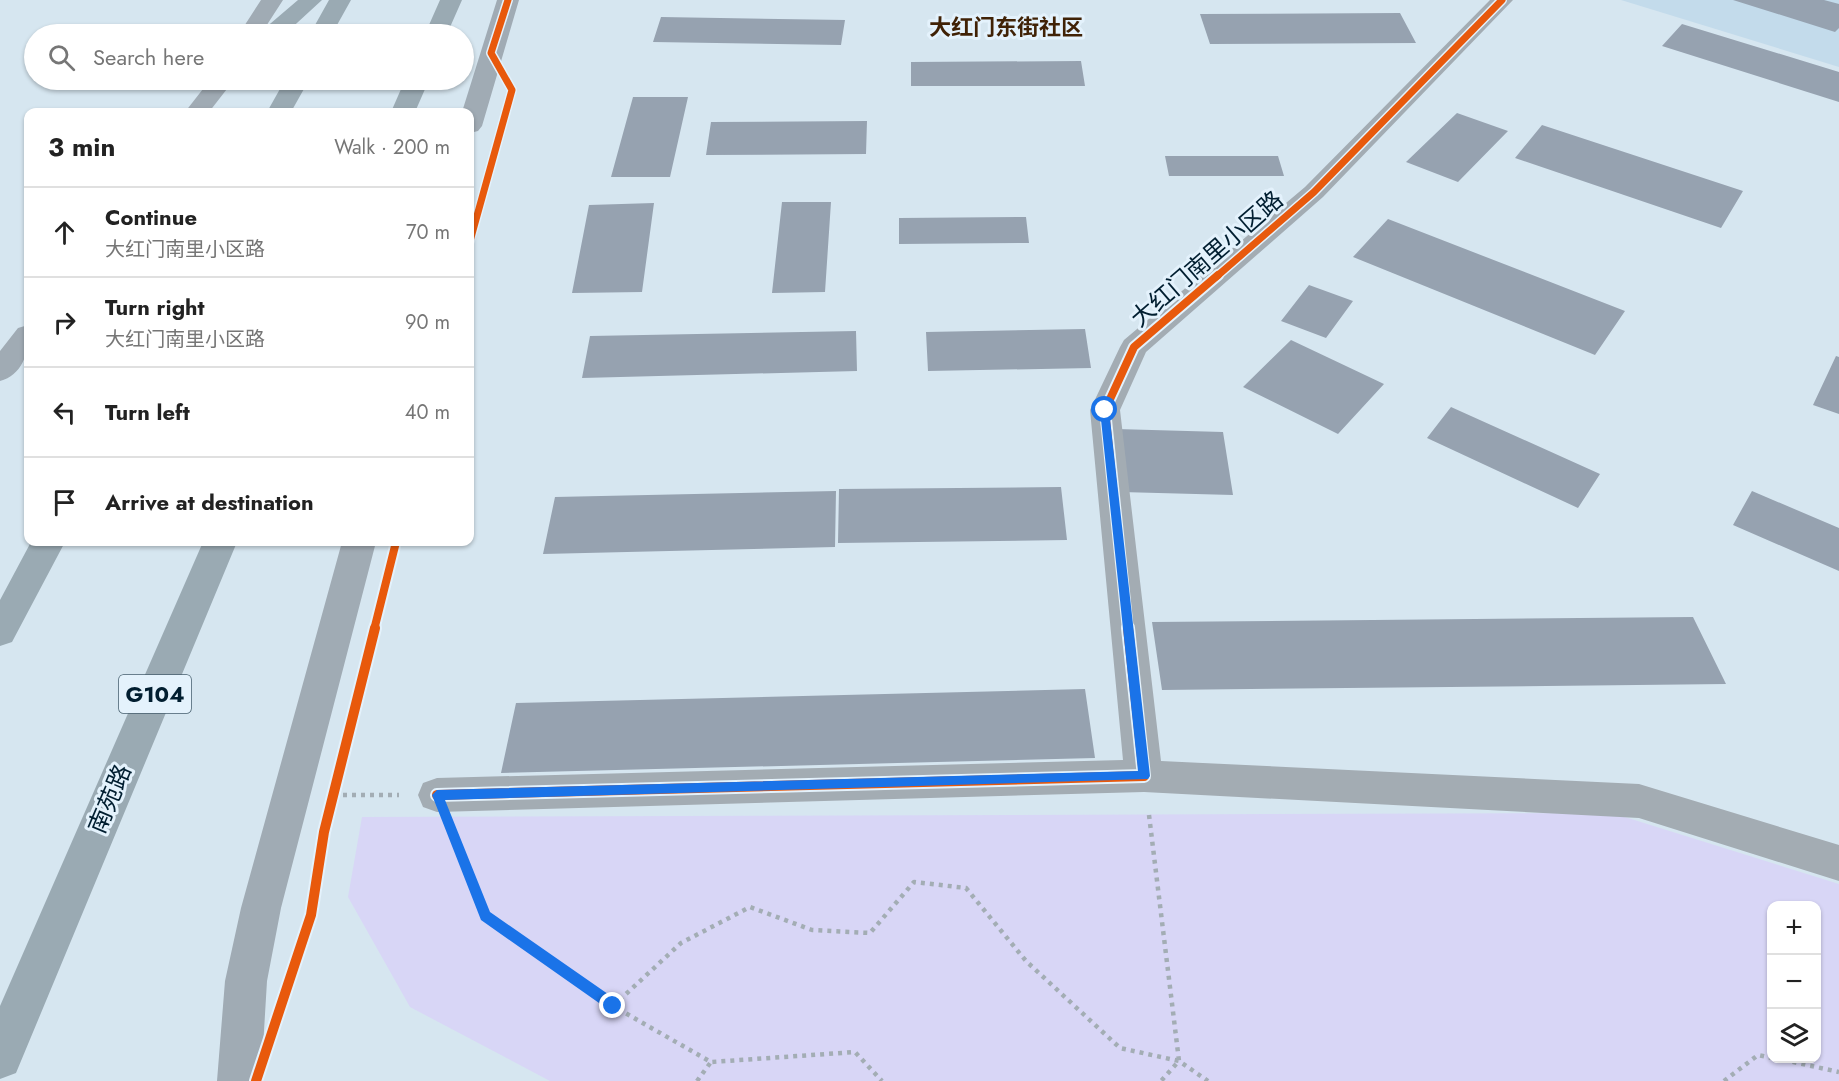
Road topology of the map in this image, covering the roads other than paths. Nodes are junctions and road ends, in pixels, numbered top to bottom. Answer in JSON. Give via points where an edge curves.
{"nodes":[{"id":1,"x":272,"y":0,"type":"edge"},
{"id":2,"x":311,"y":0,"type":"edge"},
{"id":3,"x":340,"y":0,"type":"edge"},
{"id":4,"x":451,"y":0,"type":"edge"},
{"id":5,"x":507,"y":0,"type":"edge"},
{"id":6,"x":1502,"y":0,"type":"edge"},
{"id":7,"x":256,"y":24,"type":"edge"},
{"id":8,"x":283,"y":24,"type":"edge"},
{"id":9,"x":327,"y":24,"type":"edge"},
{"id":10,"x":440,"y":24,"type":"edge"},
{"id":11,"x":214,"y":90,"type":"edge"},
{"id":12,"x":291,"y":90,"type":"edge"},
{"id":13,"x":413,"y":90,"type":"edge"},
{"id":14,"x":200,"y":108,"type":"edge"},
{"id":15,"x":281,"y":108,"type":"edge"},
{"id":16,"x":405,"y":108,"type":"edge"},
{"id":17,"x":474,"y":112,"type":"edge"},
{"id":18,"x":24,"y":339,"type":"edge"},
{"id":19,"x":0,"y":371,"type":"edge"},
{"id":20,"x":46,"y":546,"type":"edge"},
{"id":21,"x":218,"y":546,"type":"edge"},
{"id":22,"x":358,"y":546,"type":"edge"},
{"id":23,"x":0,"y":632,"type":"edge"},
{"id":24,"x":1144,"y":776,"type":"junction"},
{"id":25,"x":437,"y":795,"type":"road end"},
{"id":26,"x":1839,"y":863,"type":"edge"},
{"id":27,"x":0,"y":1057,"type":"edge"},
{"id":28,"x":239,"y":1081,"type":"edge"}],
"edges":[{"from":1,"to":7,"type":"main road"},
{"from":2,"to":8,"type":"highway"},
{"from":3,"to":9,"type":"highway"},
{"from":4,"to":10,"type":"highway"},
{"from":5,"to":17,"type":"main road"},
{"from":6,"to":24,"type":"street","name":"大红门南里小区路","via":[[1314,192],[1134,347],[1105,410]]},
{"from":11,"to":14,"type":"main road"},
{"from":12,"to":15,"type":"highway"},
{"from":13,"to":16,"type":"highway"},
{"from":18,"to":19,"type":"main road"},
{"from":20,"to":23,"type":"highway"},
{"from":21,"to":27,"type":"highway","name":"南苑路","number":"G104"},
{"from":22,"to":28,"type":"main road","via":[[261,908],[246,981]]},
{"from":24,"to":25,"type":"street"},
{"from":24,"to":26,"type":"street","via":[[1639,801]]}]}
